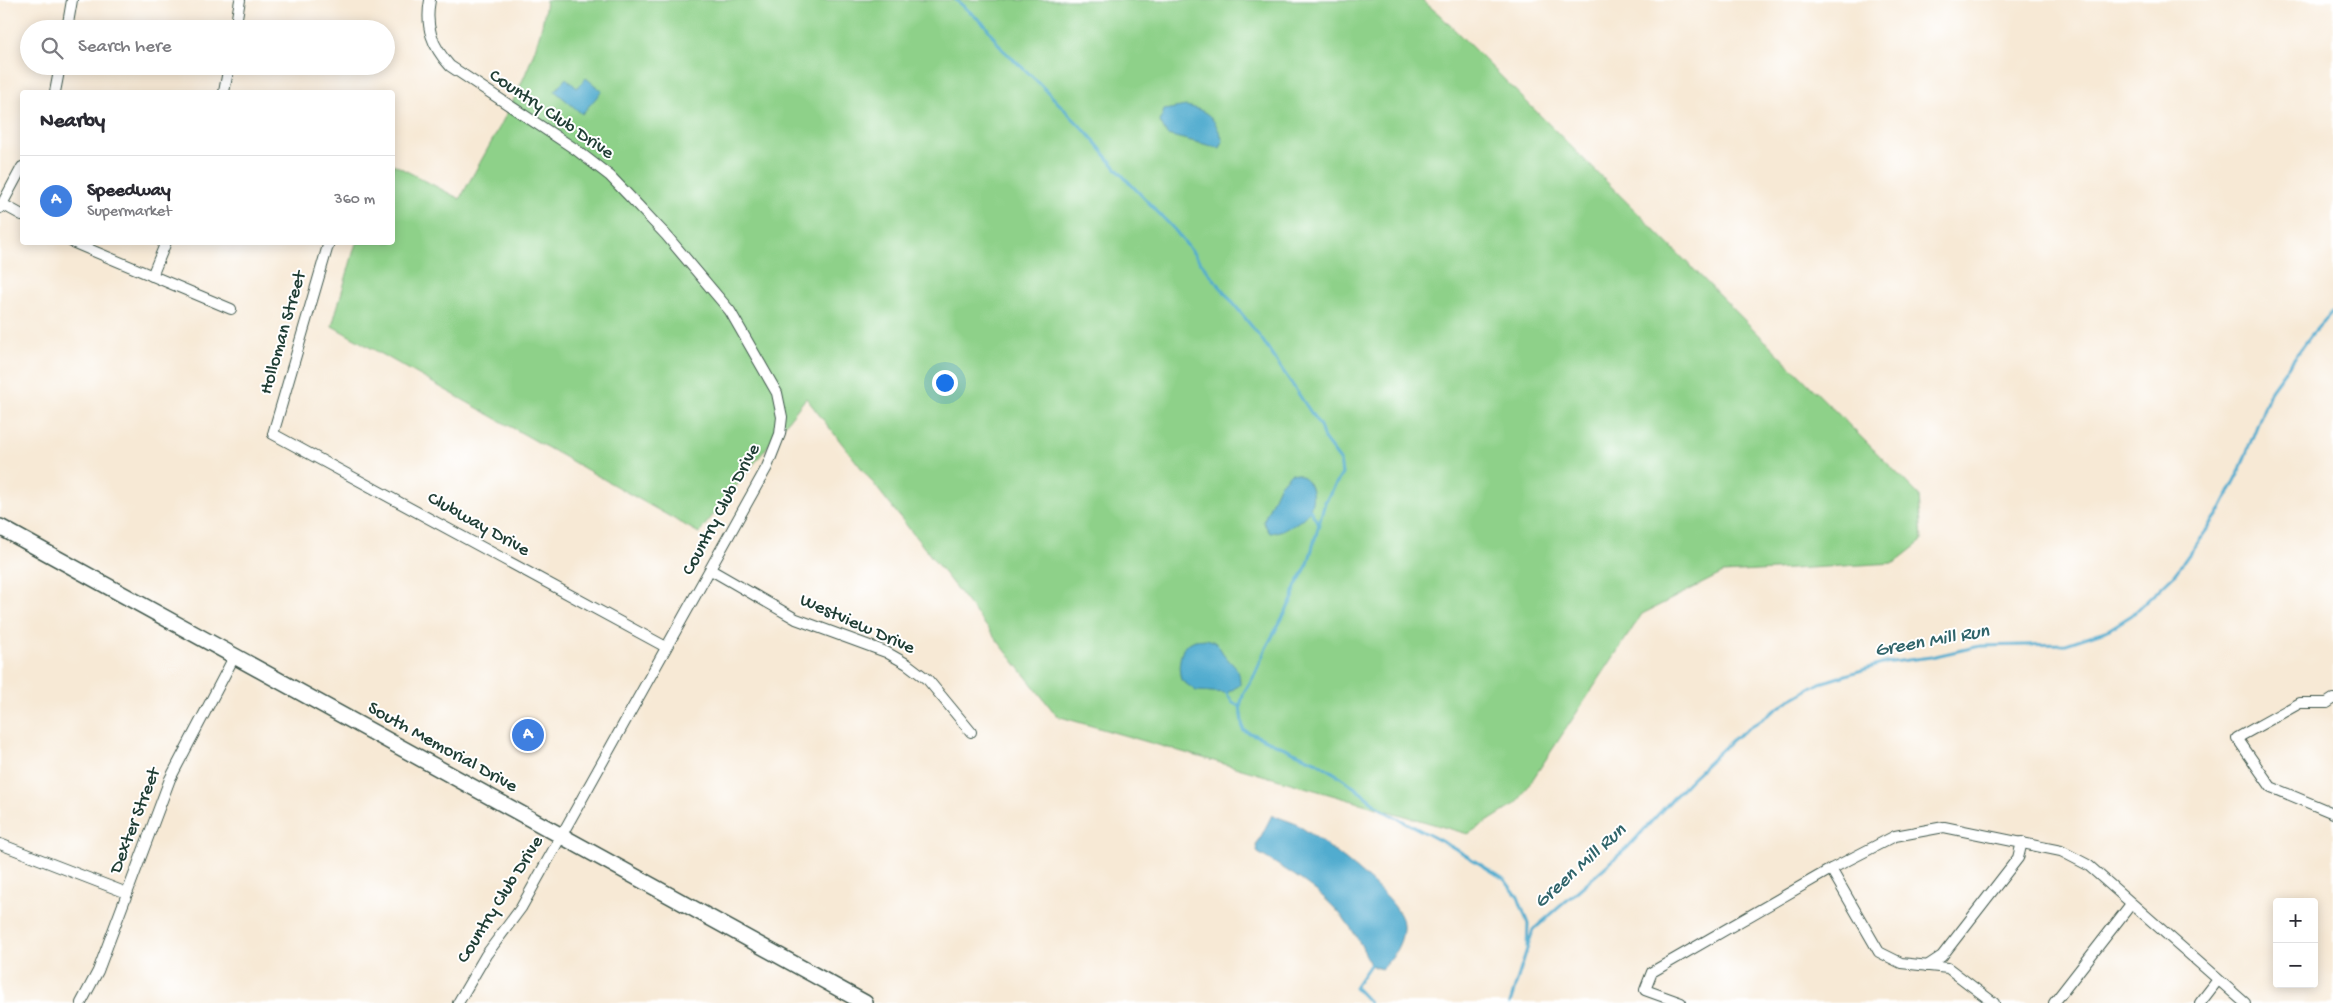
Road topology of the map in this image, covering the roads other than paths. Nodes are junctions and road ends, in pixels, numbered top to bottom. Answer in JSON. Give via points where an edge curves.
{"nodes":[{"id":1,"x":72,"y":0,"type":"edge"},
{"id":2,"x":240,"y":0,"type":"edge"},
{"id":3,"x":430,"y":0,"type":"edge"},
{"id":4,"x":69,"y":20,"type":"edge"},
{"id":5,"x":237,"y":20,"type":"edge"},
{"id":6,"x":59,"y":75,"type":"edge"},
{"id":7,"x":227,"y":75,"type":"edge"},
{"id":8,"x":56,"y":90,"type":"edge"},
{"id":9,"x":224,"y":90,"type":"edge"},
{"id":10,"x":20,"y":171,"type":"edge"},
{"id":11,"x":1,"y":206,"type":"edge"},
{"id":12,"x":20,"y":214,"type":"edge"},
{"id":13,"x":79,"y":245,"type":"edge"},
{"id":14,"x":165,"y":245,"type":"edge"},
{"id":15,"x":328,"y":245,"type":"edge"},
{"id":16,"x":152,"y":276,"type":"junction"},
{"id":17,"x":231,"y":309,"type":"dead end"},
{"id":18,"x":274,"y":434,"type":"joint"},
{"id":19,"x":0,"y":527,"type":"edge"},
{"id":20,"x":711,"y":570,"type":"junction"},
{"id":21,"x":666,"y":647,"type":"junction"},
{"id":22,"x":234,"y":657,"type":"junction"},
{"id":23,"x":2333,"y":699,"type":"edge"},
{"id":24,"x":971,"y":732,"type":"dead end"},
{"id":25,"x":2333,"y":813,"type":"edge"},
{"id":26,"x":561,"y":836,"type":"junction"},
{"id":27,"x":2022,"y":842,"type":"junction"},
{"id":28,"x":0,"y":844,"type":"edge"},
{"id":29,"x":1831,"y":869,"type":"junction"},
{"id":30,"x":127,"y":893,"type":"junction"},
{"id":31,"x":2131,"y":904,"type":"junction"},
{"id":32,"x":1926,"y":966,"type":"junction"},
{"id":33,"x":2217,"y":981,"type":"junction"},
{"id":34,"x":81,"y":1003,"type":"edge"},
{"id":35,"x":458,"y":1003,"type":"edge"},
{"id":36,"x":864,"y":1003,"type":"edge"},
{"id":37,"x":1681,"y":1003,"type":"edge"},
{"id":38,"x":1994,"y":1003,"type":"edge"},
{"id":39,"x":2054,"y":1003,"type":"edge"},
{"id":40,"x":2200,"y":1003,"type":"edge"},
{"id":41,"x":2245,"y":1003,"type":"edge"}],
"edges":[{"from":1,"to":4,"type":"street"},
{"from":2,"to":5,"type":"street"},
{"from":3,"to":20,"type":"street","name":"Country Club Drive","via":[[429,32],[438,53],[450,66],[575,148],[610,176],[666,235],[730,311],[777,392],[782,417],[775,449]]},
{"from":6,"to":8,"type":"street"},
{"from":7,"to":9,"type":"street"},
{"from":10,"to":11,"type":"street"},
{"from":11,"to":12,"type":"street"},
{"from":13,"to":16,"type":"street"},
{"from":14,"to":16,"type":"street"},
{"from":15,"to":18,"type":"street","name":"Holloman Street"},
{"from":16,"to":17,"type":"street"},
{"from":18,"to":21,"type":"street","name":"Clubway Drive"},
{"from":19,"to":22,"type":"main road","name":"South Memorial Drive"},
{"from":20,"to":21,"type":"street","name":"Country Club Drive"},
{"from":20,"to":24,"type":"street","name":"Westview Drive","via":[[796,619],[886,652],[907,664],[934,686]]},
{"from":21,"to":26,"type":"street","name":"Country Club Drive"},
{"from":22,"to":26,"type":"main road","name":"South Memorial Drive"},
{"from":22,"to":30,"type":"street","name":"Dexter Street","via":[[170,779]]},
{"from":23,"to":25,"type":"street","via":[[2327,703],[2300,703],[2237,738],[2270,787]]},
{"from":26,"to":35,"type":"street","name":"Country Club Drive","via":[[522,908],[486,955]]},
{"from":26,"to":36,"type":"main road","name":"South Memorial Drive"},
{"from":27,"to":29,"type":"street","via":[[1944,827],[1895,836]]},
{"from":27,"to":31,"type":"street","via":[[2061,851],[2088,865]]},
{"from":27,"to":32,"type":"street","via":[[2012,866],[1942,956]]},
{"from":28,"to":30,"type":"street"},
{"from":29,"to":32,"type":"street","via":[[1879,952],[1901,963]]},
{"from":29,"to":37,"type":"street","via":[[1652,972],[1645,990]]},
{"from":30,"to":34,"type":"street","name":"Dexter Street","via":[[98,971]]},
{"from":31,"to":33,"type":"street"},
{"from":31,"to":39,"type":"street"},
{"from":32,"to":38,"type":"street","via":[[1948,968]]},
{"from":33,"to":40,"type":"street"},
{"from":33,"to":41,"type":"street"}]}
